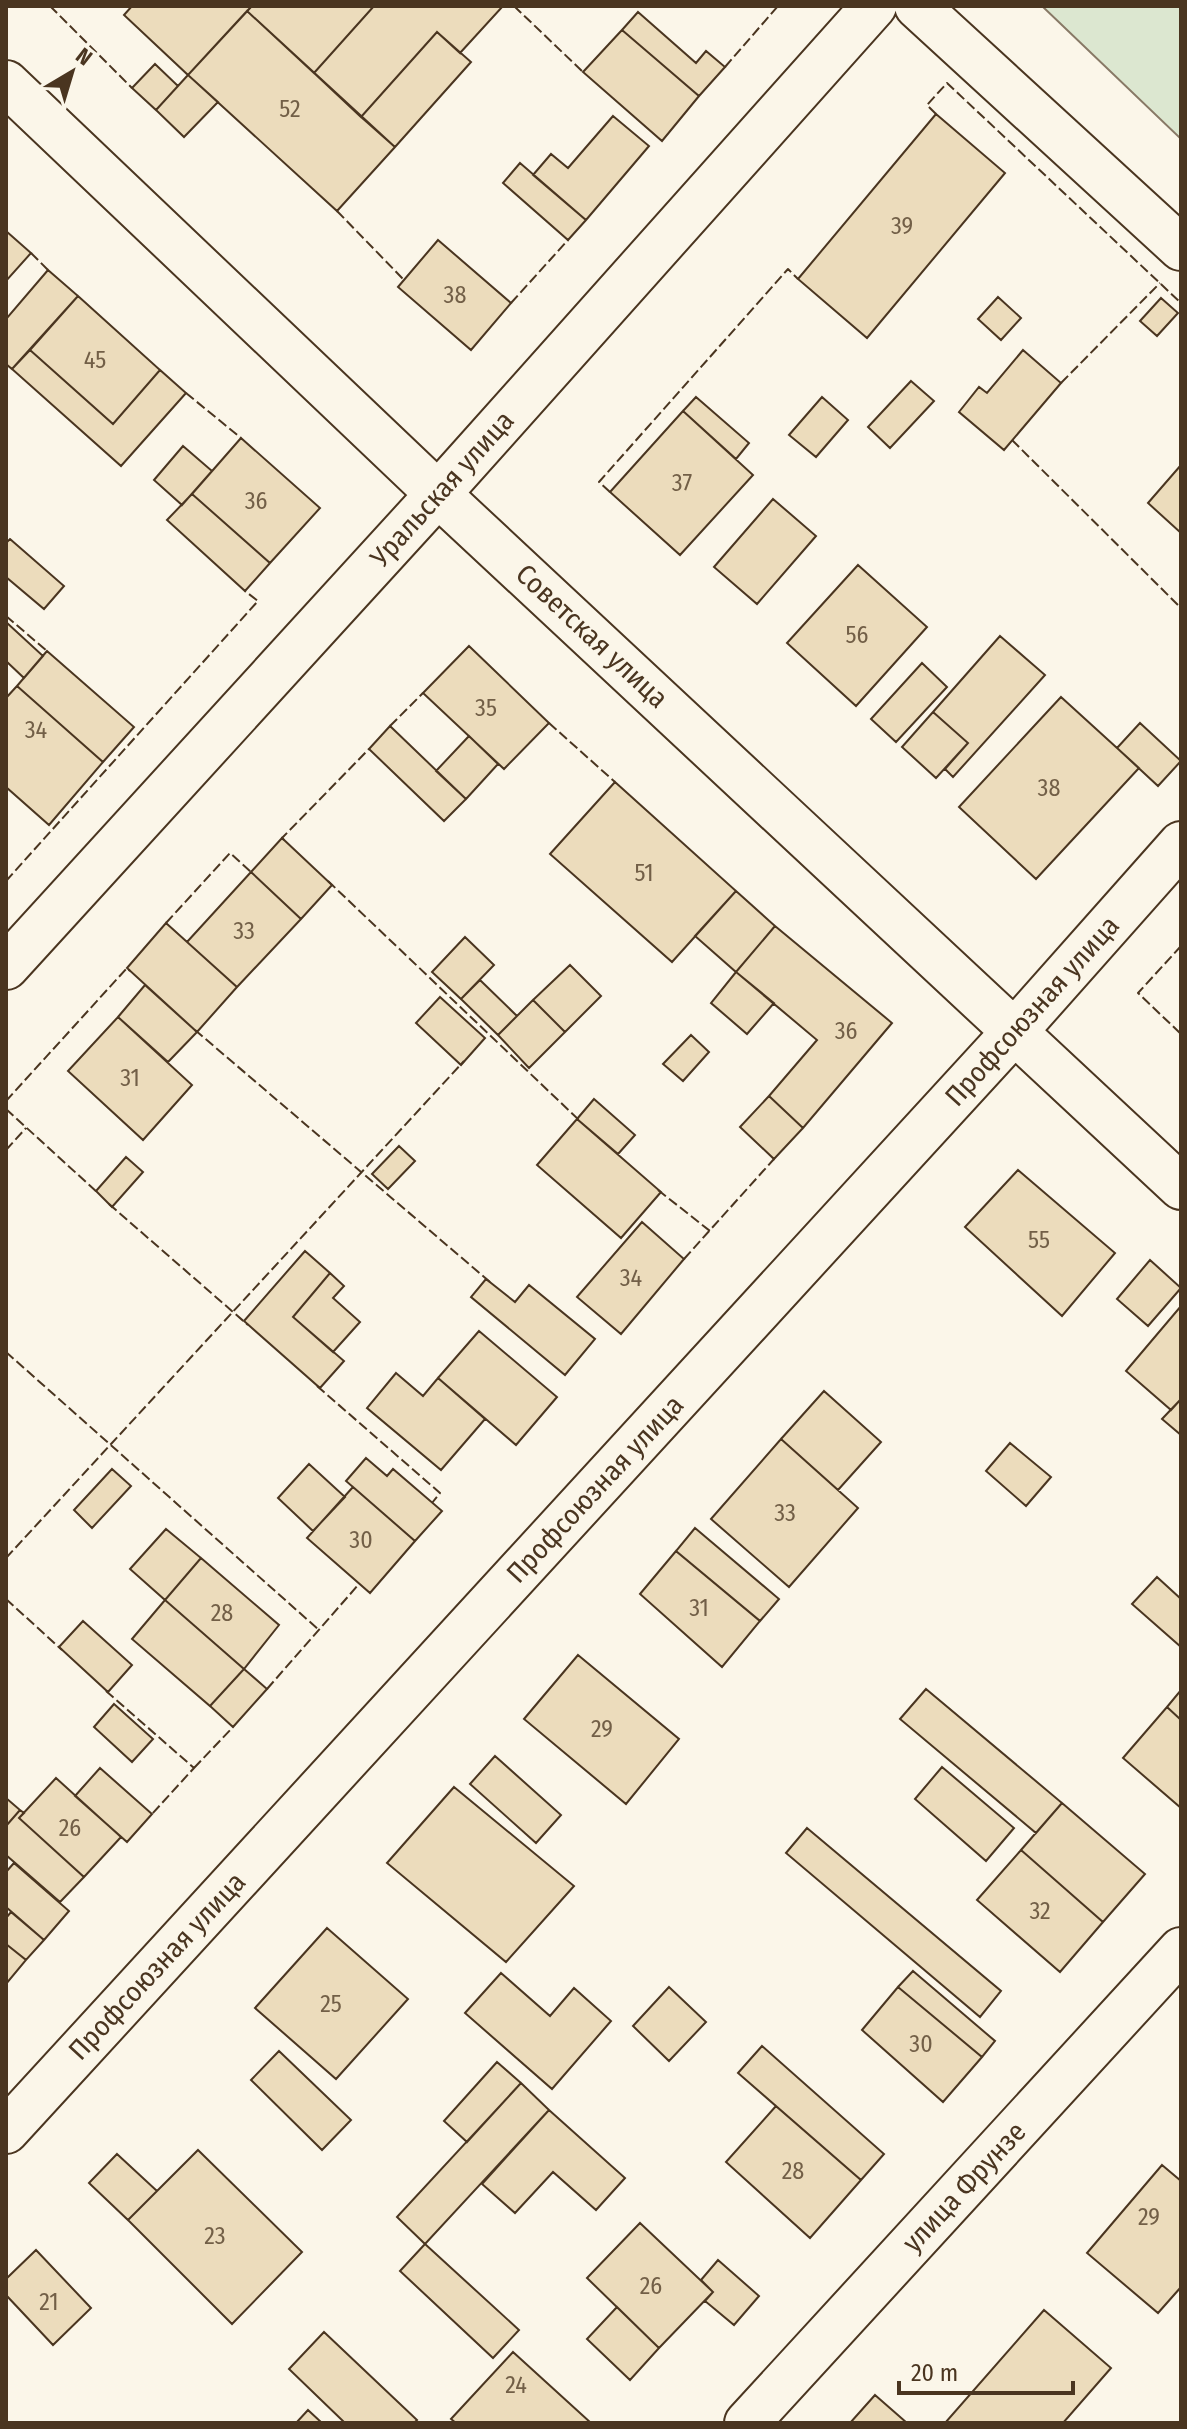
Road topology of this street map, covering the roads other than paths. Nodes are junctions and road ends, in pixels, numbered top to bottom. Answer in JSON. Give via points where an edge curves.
{"nodes":[{"id":1,"x":874,"y":6,"type":"edge"},
{"id":2,"x":917,"y":6,"type":"edge"},
{"id":3,"x":6,"y":83,"type":"edge"},
{"id":4,"x":1181,"y":248,"type":"edge"},
{"id":5,"x":438,"y":494,"type":"junction"},
{"id":6,"x":1181,"y":844,"type":"edge"},
{"id":7,"x":6,"y":967,"type":"edge"},
{"id":8,"x":1016,"y":1030,"type":"junction"},
{"id":9,"x":1181,"y":1187,"type":"edge"},
{"id":10,"x":1181,"y":1950,"type":"edge"},
{"id":11,"x":6,"y":2131,"type":"edge"},
{"id":12,"x":747,"y":2423,"type":"edge"}],
"edges":[{"from":1,"to":5,"type":"street","name":"Уральская улица"},
{"from":2,"to":4,"type":"street"},
{"from":3,"to":5,"type":"street","name":"Советская улица"},
{"from":5,"to":7,"type":"street","name":"Уральская улица"},
{"from":5,"to":8,"type":"street","name":"Советская улица"},
{"from":6,"to":8,"type":"street","name":"Профсоюзная улица"},
{"from":8,"to":9,"type":"street","name":"Советская улица"},
{"from":8,"to":11,"type":"street","name":"Профсоюзная улица"},
{"from":10,"to":12,"type":"street","name":"улица Фрунзе"}]}
